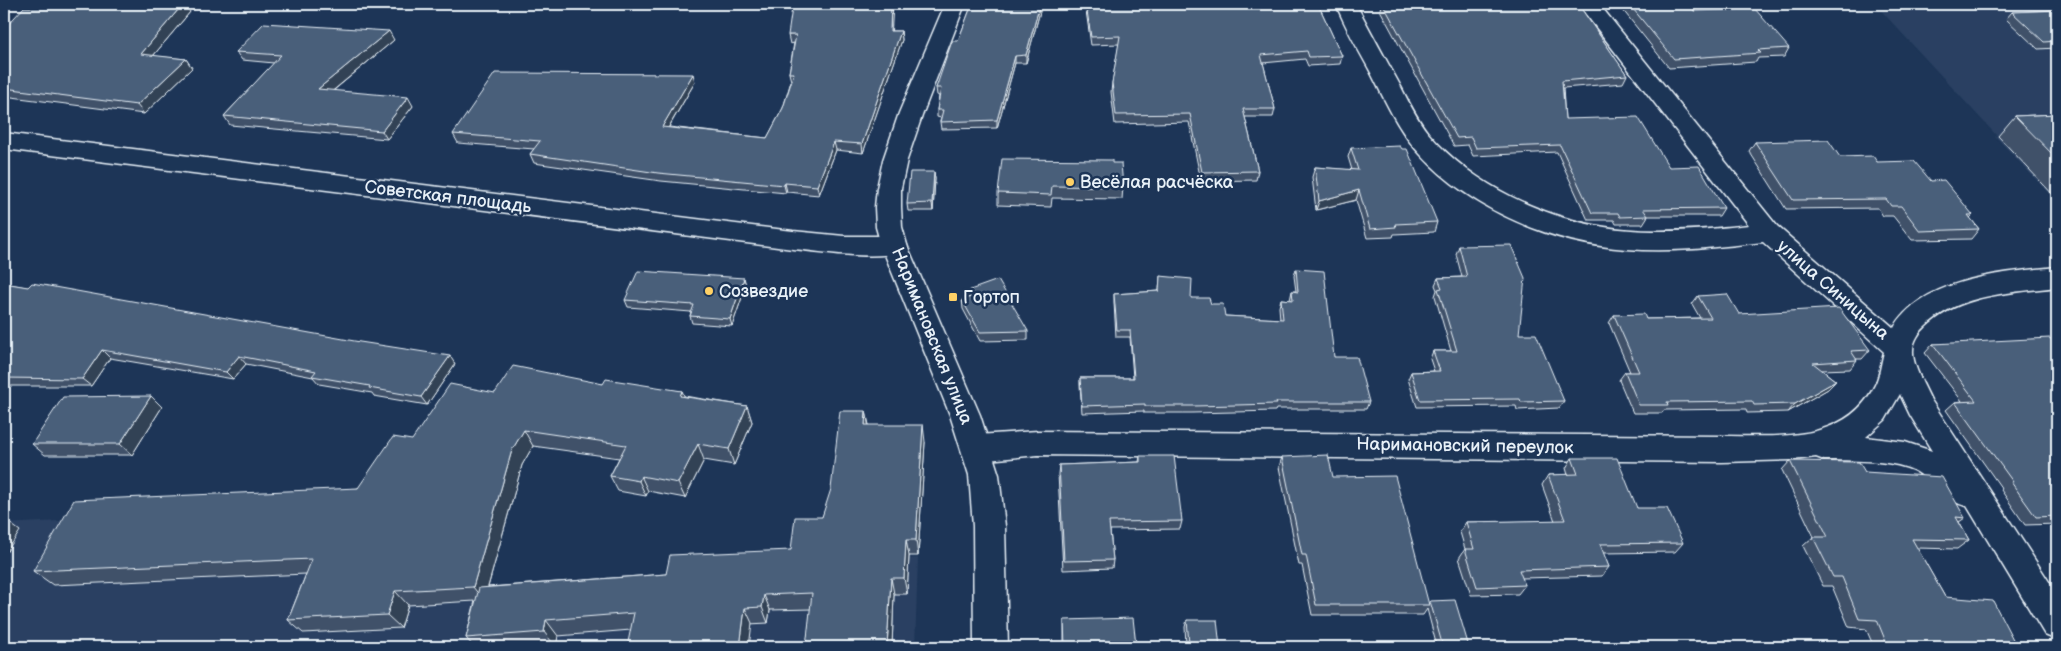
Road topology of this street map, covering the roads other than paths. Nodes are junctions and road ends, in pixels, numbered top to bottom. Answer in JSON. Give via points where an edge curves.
{"nodes":[{"id":1,"x":955,"y":4,"type":"edge"},
{"id":2,"x":1346,"y":4,"type":"edge"},
{"id":3,"x":1588,"y":4,"type":"edge"},
{"id":4,"x":4,"y":140,"type":"edge"},
{"id":5,"x":1768,"y":232,"type":"junction"},
{"id":6,"x":894,"y":245,"type":"junction"},
{"id":7,"x":2057,"y":277,"type":"edge"},
{"id":8,"x":1898,"y":348,"type":"junction"},
{"id":9,"x":1810,"y":446,"type":"junction"},
{"id":10,"x":977,"y":448,"type":"junction"},
{"id":11,"x":1988,"y":512,"type":"junction"},
{"id":12,"x":2057,"y":624,"type":"edge"},
{"id":13,"x":991,"y":647,"type":"edge"}],
"edges":[{"from":1,"to":6,"type":"street","name":"Наримановская улица","via":[[895,160],[888,206]]},
{"from":2,"to":5,"type":"street","via":[[1411,127],[1427,148],[1474,187],[1507,206],[1542,222],[1587,236],[1623,241],[1696,241]]},
{"from":3,"to":5,"type":"street","name":"улица Синицына"},
{"from":4,"to":6,"type":"street","name":"Советская площадь","via":[[793,240]]},
{"from":5,"to":8,"type":"street","name":"улица Синицына"},
{"from":6,"to":10,"type":"street","name":"Наримановская улица"},
{"from":7,"to":8,"type":"street","name":"Наримановский переулок","via":[[1980,289],[1938,303],[1912,322]]},
{"from":8,"to":9,"type":"street","name":"Наримановский переулок","via":[[1888,388],[1868,418],[1832,442]]},
{"from":8,"to":11,"type":"street","name":"улица Синицына","via":[[1905,375],[1920,407]]},
{"from":9,"to":10,"type":"street","name":"Наримановский переулок","via":[[1722,449],[1038,443]]},
{"from":9,"to":11,"type":"street","via":[[1873,450],[1916,458],[1950,479]]},
{"from":10,"to":13,"type":"street","name":"Наримановская улица","via":[[984,475],[989,526]]},
{"from":11,"to":12,"type":"street","name":"улица Синицына"}]}
